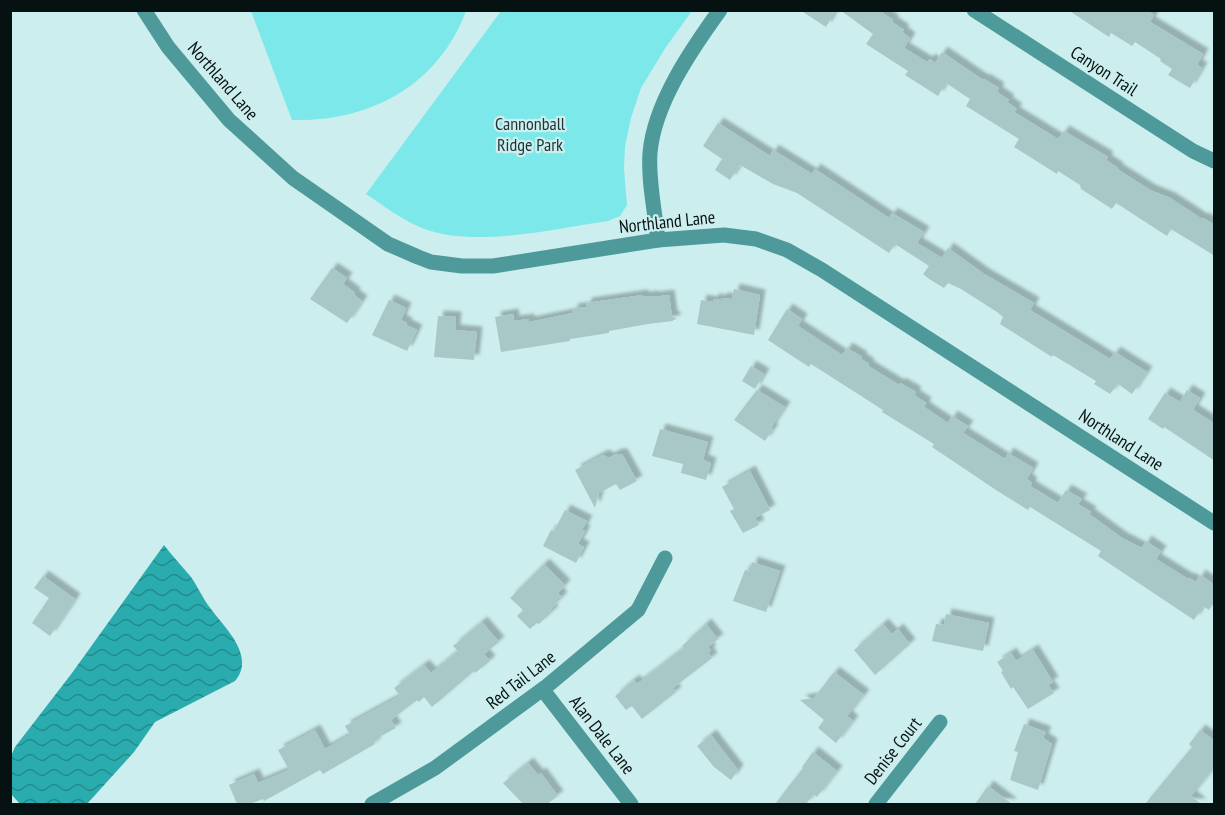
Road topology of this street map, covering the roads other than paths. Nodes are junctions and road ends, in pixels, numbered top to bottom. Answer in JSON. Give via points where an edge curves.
{"nodes":[{"id":1,"x":144,"y":10,"type":"edge"},
{"id":2,"x":720,"y":10,"type":"edge"},
{"id":3,"x":974,"y":10,"type":"edge"},
{"id":4,"x":1215,"y":161,"type":"edge"},
{"id":5,"x":658,"y":240,"type":"junction"},
{"id":6,"x":1215,"y":524,"type":"edge"},
{"id":7,"x":665,"y":558,"type":"dead end"},
{"id":8,"x":543,"y":690,"type":"junction"},
{"id":9,"x":940,"y":722,"type":"dead end"},
{"id":10,"x":372,"y":804,"type":"edge"},
{"id":11,"x":631,"y":804,"type":"edge"},
{"id":12,"x":876,"y":804,"type":"edge"}],
"edges":[{"from":1,"to":5,"type":"street","name":"Northland Lane","via":[[168,47],[229,120],[293,178],[388,244],[431,262],[493,266]]},
{"from":2,"to":5,"type":"street","via":[[666,95],[655,123],[650,154]]},
{"from":3,"to":4,"type":"street","name":"Canyon Trail","via":[[1193,152]]},
{"from":5,"to":6,"type":"street","name":"Northland Lane","via":[[724,236],[756,239],[787,250]]},
{"from":7,"to":8,"type":"street","name":"Red Tail Lane","via":[[638,610]]},
{"from":8,"to":10,"type":"street","name":"Red Tail Lane","via":[[435,768]]},
{"from":8,"to":11,"type":"street","name":"Alan Dale Lane"},
{"from":9,"to":12,"type":"street","name":"Denise Court"}]}
